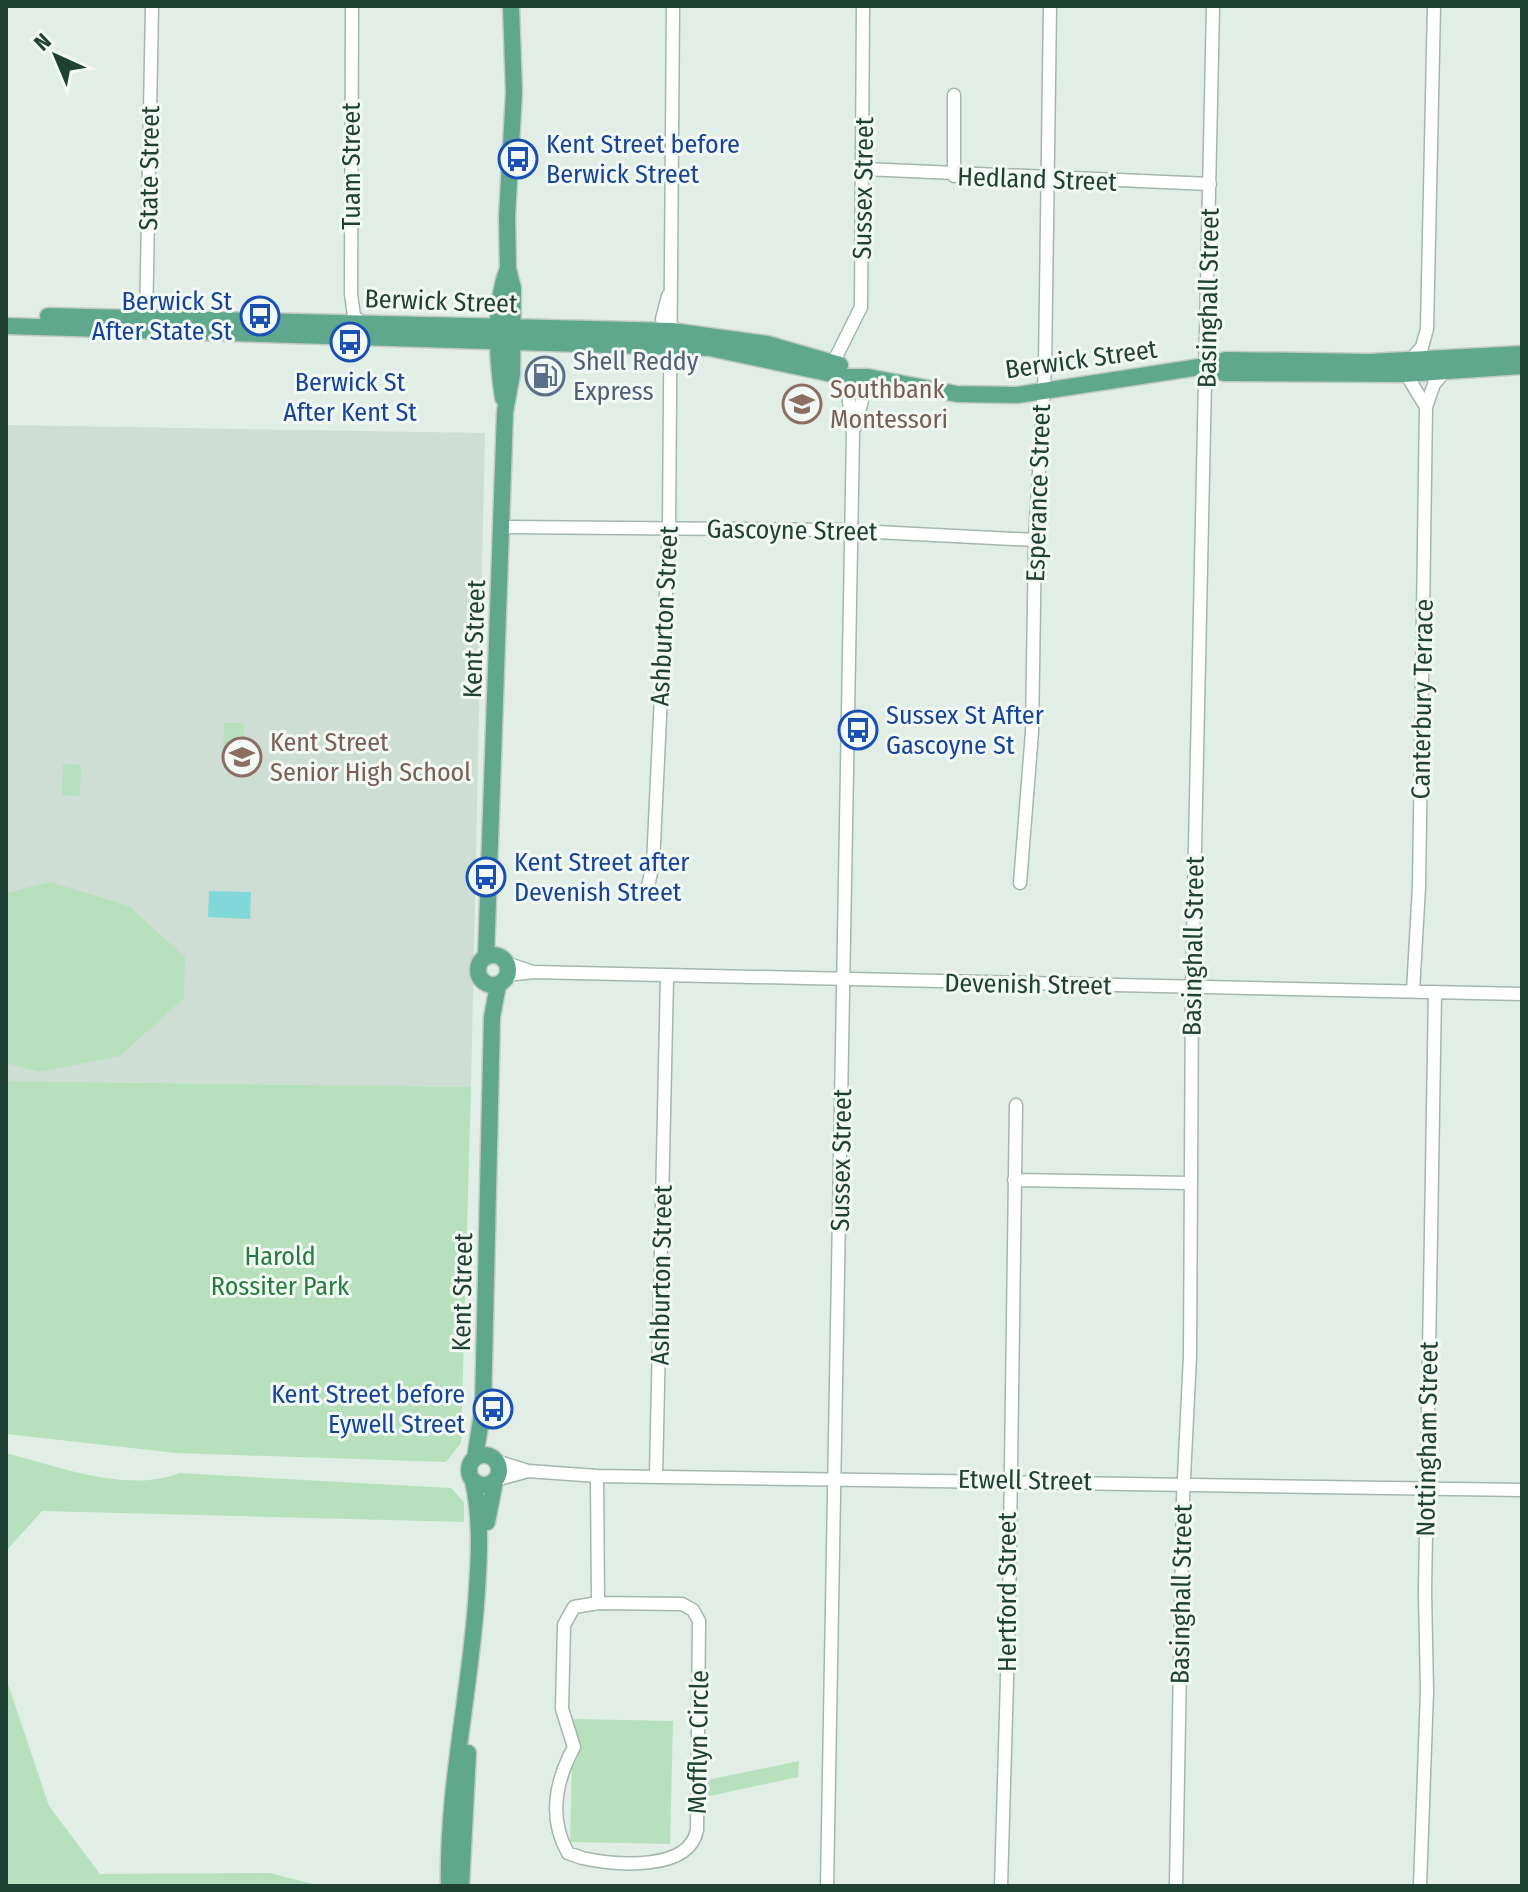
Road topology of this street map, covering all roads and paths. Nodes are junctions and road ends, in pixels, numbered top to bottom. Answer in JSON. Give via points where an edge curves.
{"nodes":[{"id":1,"x":152,"y":6,"type":"edge"},
{"id":2,"x":352,"y":6,"type":"edge"},
{"id":3,"x":511,"y":6,"type":"edge"},
{"id":4,"x":518,"y":6,"type":"edge"},
{"id":5,"x":673,"y":6,"type":"edge"},
{"id":6,"x":863,"y":6,"type":"edge"},
{"id":7,"x":1050,"y":6,"type":"edge"},
{"id":8,"x":1213,"y":6,"type":"edge"},
{"id":9,"x":1434,"y":6,"type":"edge"},
{"id":10,"x":514,"y":40,"type":"junction"},
{"id":11,"x":954,"y":95,"type":"dead end"},
{"id":12,"x":864,"y":169,"type":"junction"},
{"id":13,"x":954,"y":176,"type":"junction"},
{"id":14,"x":1047,"y":179,"type":"junction"},
{"id":15,"x":1210,"y":184,"type":"junction"},
{"id":16,"x":6,"y":315,"type":"edge"},
{"id":17,"x":362,"y":323,"type":"junction"},
{"id":18,"x":146,"y":324,"type":"junction"},
{"id":19,"x":6,"y":326,"type":"edge"},
{"id":20,"x":1427,"y":329,"type":"junction"},
{"id":21,"x":506,"y":334,"type":"junction"},
{"id":22,"x":668,"y":336,"type":"junction"},
{"id":23,"x":1522,"y":354,"type":"edge"},
{"id":24,"x":833,"y":363,"type":"junction"},
{"id":25,"x":1446,"y":364,"type":"junction"},
{"id":26,"x":1206,"y":366,"type":"junction"},
{"id":27,"x":1522,"y":366,"type":"edge"},
{"id":28,"x":1408,"y":367,"type":"junction"},
{"id":29,"x":846,"y":377,"type":"junction"},
{"id":30,"x":868,"y":377,"type":"junction"},
{"id":31,"x":1042,"y":393,"type":"junction"},
{"id":32,"x":1426,"y":407,"type":"junction"},
{"id":33,"x":853,"y":434,"type":"junction"},
{"id":34,"x":501,"y":527,"type":"junction"},
{"id":35,"x":669,"y":528,"type":"junction"},
{"id":36,"x":852,"y":531,"type":"junction"},
{"id":37,"x":1035,"y":540,"type":"junction"},
{"id":38,"x":1020,"y":883,"type":"dead end"},
{"id":39,"x":648,"y":886,"type":"dead end"},
{"id":40,"x":497,"y":970,"type":"junction"},
{"id":41,"x":667,"y":977,"type":"junction"},
{"id":42,"x":844,"y":980,"type":"junction"},
{"id":43,"x":1192,"y":987,"type":"junction"},
{"id":44,"x":1413,"y":991,"type":"junction"},
{"id":45,"x":1435,"y":992,"type":"junction"},
{"id":46,"x":1522,"y":994,"type":"edge"},
{"id":47,"x":1016,"y":1105,"type":"dead end"},
{"id":48,"x":1014,"y":1180,"type":"junction"},
{"id":49,"x":1190,"y":1183,"type":"junction"},
{"id":50,"x":482,"y":1424,"type":"junction"},
{"id":51,"x":475,"y":1458,"type":"junction"},
{"id":52,"x":495,"y":1460,"type":"junction"},
{"id":53,"x":528,"y":1471,"type":"junction"},
{"id":54,"x":597,"y":1476,"type":"junction"},
{"id":55,"x":656,"y":1476,"type":"junction"},
{"id":56,"x":833,"y":1477,"type":"junction"},
{"id":57,"x":1009,"y":1479,"type":"junction"},
{"id":58,"x":495,"y":1480,"type":"junction"},
{"id":59,"x":473,"y":1481,"type":"junction"},
{"id":60,"x":1184,"y":1483,"type":"junction"},
{"id":61,"x":1426,"y":1488,"type":"junction"},
{"id":62,"x":1522,"y":1490,"type":"edge"},
{"id":63,"x":598,"y":1603,"type":"junction"},
{"id":64,"x":449,"y":1886,"type":"edge"},
{"id":65,"x":461,"y":1886,"type":"edge"},
{"id":66,"x":827,"y":1886,"type":"edge"},
{"id":67,"x":1001,"y":1886,"type":"edge"},
{"id":68,"x":1176,"y":1886,"type":"edge"},
{"id":69,"x":1420,"y":1886,"type":"edge"}],
"edges":[{"from":1,"to":18,"type":"street","name":"State Street"},
{"from":2,"to":17,"type":"street","name":"Tuam Street","via":[[351,294],[354,316]]},
{"from":3,"to":10,"type":"main road","name":"Kent Street"},
{"from":4,"to":10,"type":"main road","name":"Kent Street"},
{"from":5,"to":22,"type":"street","name":"Ashburton Street","via":[[668,296],[663,305]]},
{"from":6,"to":12,"type":"street","name":"Sussex Street"},
{"from":7,"to":14,"type":"street","name":"Esperance Street"},
{"from":8,"to":15,"type":"street","name":"Basinghall Street"},
{"from":9,"to":20,"type":"street"},
{"from":10,"to":21,"type":"main road","name":"Kent Street","via":[[508,269],[513,288]]},
{"from":11,"to":13,"type":"street"},
{"from":12,"to":13,"type":"street","name":"Hedland Street"},
{"from":12,"to":24,"type":"street","name":"Sussex Street","via":[[861,307]]},
{"from":13,"to":14,"type":"street","name":"Hedland Street"},
{"from":14,"to":15,"type":"street","name":"Hedland Street"},
{"from":14,"to":31,"type":"street","name":"Esperance Street"},
{"from":15,"to":26,"type":"street","name":"Basinghall Street"},
{"from":16,"to":18,"type":"main road","name":"Berwick Street"},
{"from":17,"to":18,"type":"main road","name":"Berwick Street"},
{"from":17,"to":21,"type":"main road","name":"Berwick Street"},
{"from":18,"to":19,"type":"main road","name":"Berwick Street"},
{"from":18,"to":21,"type":"main road","name":"Berwick Street"},
{"from":20,"to":25,"type":"street"},
{"from":20,"to":28,"type":"street"},
{"from":21,"to":22,"type":"main road","name":"Berwick Street"},
{"from":21,"to":34,"type":"main road","name":"Kent Street","via":[[512,374],[505,412]]},
{"from":22,"to":24,"type":"main road","name":"Berwick Street","via":[[767,344]]},
{"from":22,"to":29,"type":"main road","name":"Berwick Street"},
{"from":22,"to":35,"type":"street","name":"Ashburton Street"},
{"from":23,"to":25,"type":"main road","name":"Berwick Street"},
{"from":24,"to":30,"type":"main road","name":"Berwick Street"},
{"from":25,"to":27,"type":"main road","name":"Berwick Street"},
{"from":25,"to":28,"type":"main road","name":"Berwick Street"},
{"from":25,"to":32,"type":"street","name":"Canterbury Terrace"},
{"from":26,"to":28,"type":"main road","name":"Berwick Street","via":[[1224,373]]},
{"from":26,"to":31,"type":"main road","name":"Berwick Street"},
{"from":26,"to":43,"type":"street","name":"Basinghall Street"},
{"from":28,"to":32,"type":"street"},
{"from":29,"to":30,"type":"main road","name":"Berwick Street"},
{"from":29,"to":33,"type":"street","name":"Sussex Street"},
{"from":30,"to":31,"type":"main road","name":"Berwick Street","via":[[957,394]]},
{"from":30,"to":33,"type":"street","name":"Sussex Street"},
{"from":31,"to":37,"type":"street","name":"Esperance Street"},
{"from":32,"to":44,"type":"street","name":"Canterbury Terrace"},
{"from":33,"to":36,"type":"street","name":"Sussex Street"},
{"from":34,"to":35,"type":"street","name":"Gascoyne Street"},
{"from":34,"to":40,"type":"main road","name":"Kent Street","via":[[490,916]]},
{"from":35,"to":36,"type":"street","name":"Gascoyne Street"},
{"from":35,"to":39,"type":"street","name":"Ashburton Street"},
{"from":36,"to":37,"type":"street","name":"Gascoyne Street"},
{"from":36,"to":42,"type":"street","name":"Sussex Street"},
{"from":37,"to":38,"type":"street","name":"Esperance Street","via":[[1032,732]]},
{"from":40,"to":41,"type":"street","name":"Devenish Street"},
{"from":40,"to":50,"type":"main road","name":"Kent Street"},
{"from":41,"to":42,"type":"street","name":"Devenish Street"},
{"from":41,"to":55,"type":"street","name":"Ashburton Street"},
{"from":42,"to":43,"type":"street","name":"Devenish Street"},
{"from":42,"to":56,"type":"street","name":"Sussex Street"},
{"from":43,"to":44,"type":"street","name":"Devenish Street"},
{"from":43,"to":49,"type":"street","name":"Basinghall Street"},
{"from":44,"to":45,"type":"street","name":"Devenish Street"},
{"from":45,"to":46,"type":"street","name":"Devenish Street"},
{"from":45,"to":61,"type":"street","name":"Nottingham Street"},
{"from":47,"to":48,"type":"street","name":"Hertford Street"},
{"from":48,"to":49,"type":"street"},
{"from":48,"to":57,"type":"street","name":"Hertford Street"},
{"from":49,"to":60,"type":"street","name":"Basinghall Street"},
{"from":50,"to":51,"type":"main road","name":"Kent Street"},
{"from":50,"to":52,"type":"main road","name":"Kent Street"},
{"from":51,"to":52,"type":"main road"},
{"from":51,"to":59,"type":"main road","via":[[469,1469]]},
{"from":52,"to":53,"type":"street","name":"Etwell Street"},
{"from":52,"to":58,"type":"main road"},
{"from":53,"to":54,"type":"street","name":"Etwell Street"},
{"from":53,"to":58,"type":"street","name":"Etwell Street"},
{"from":54,"to":55,"type":"street","name":"Etwell Street"},
{"from":54,"to":63,"type":"street"},
{"from":55,"to":56,"type":"street","name":"Etwell Street"},
{"from":56,"to":57,"type":"street","name":"Etwell Street"},
{"from":56,"to":66,"type":"street","name":"Sussex Street"},
{"from":57,"to":60,"type":"street","name":"Etwell Street"},
{"from":57,"to":67,"type":"street","name":"Hertford Street"},
{"from":58,"to":59,"type":"main road","via":[[485,1486]]},
{"from":58,"to":65,"type":"main road","via":[[488,1508]]},
{"from":59,"to":64,"type":"main road","via":[[480,1525],[478,1572],[450,1825]]},
{"from":60,"to":61,"type":"street","name":"Etwell Street"},
{"from":60,"to":68,"type":"street","name":"Basinghall Street"},
{"from":61,"to":62,"type":"street","name":"Etwell Street"},
{"from":61,"to":69,"type":"street","name":"Nottingham Street","via":[[1427,1691]]},
{"from":63,"to":63,"type":"street","name":"Mofflyn Circle","via":[[574,1607],[564,1625],[562,1709],[574,1747],[558,1780],[558,1835],[568,1853],[582,1858],[673,1859],[687,1851],[697,1830],[699,1621],[693,1610],[678,1603]]}]}
